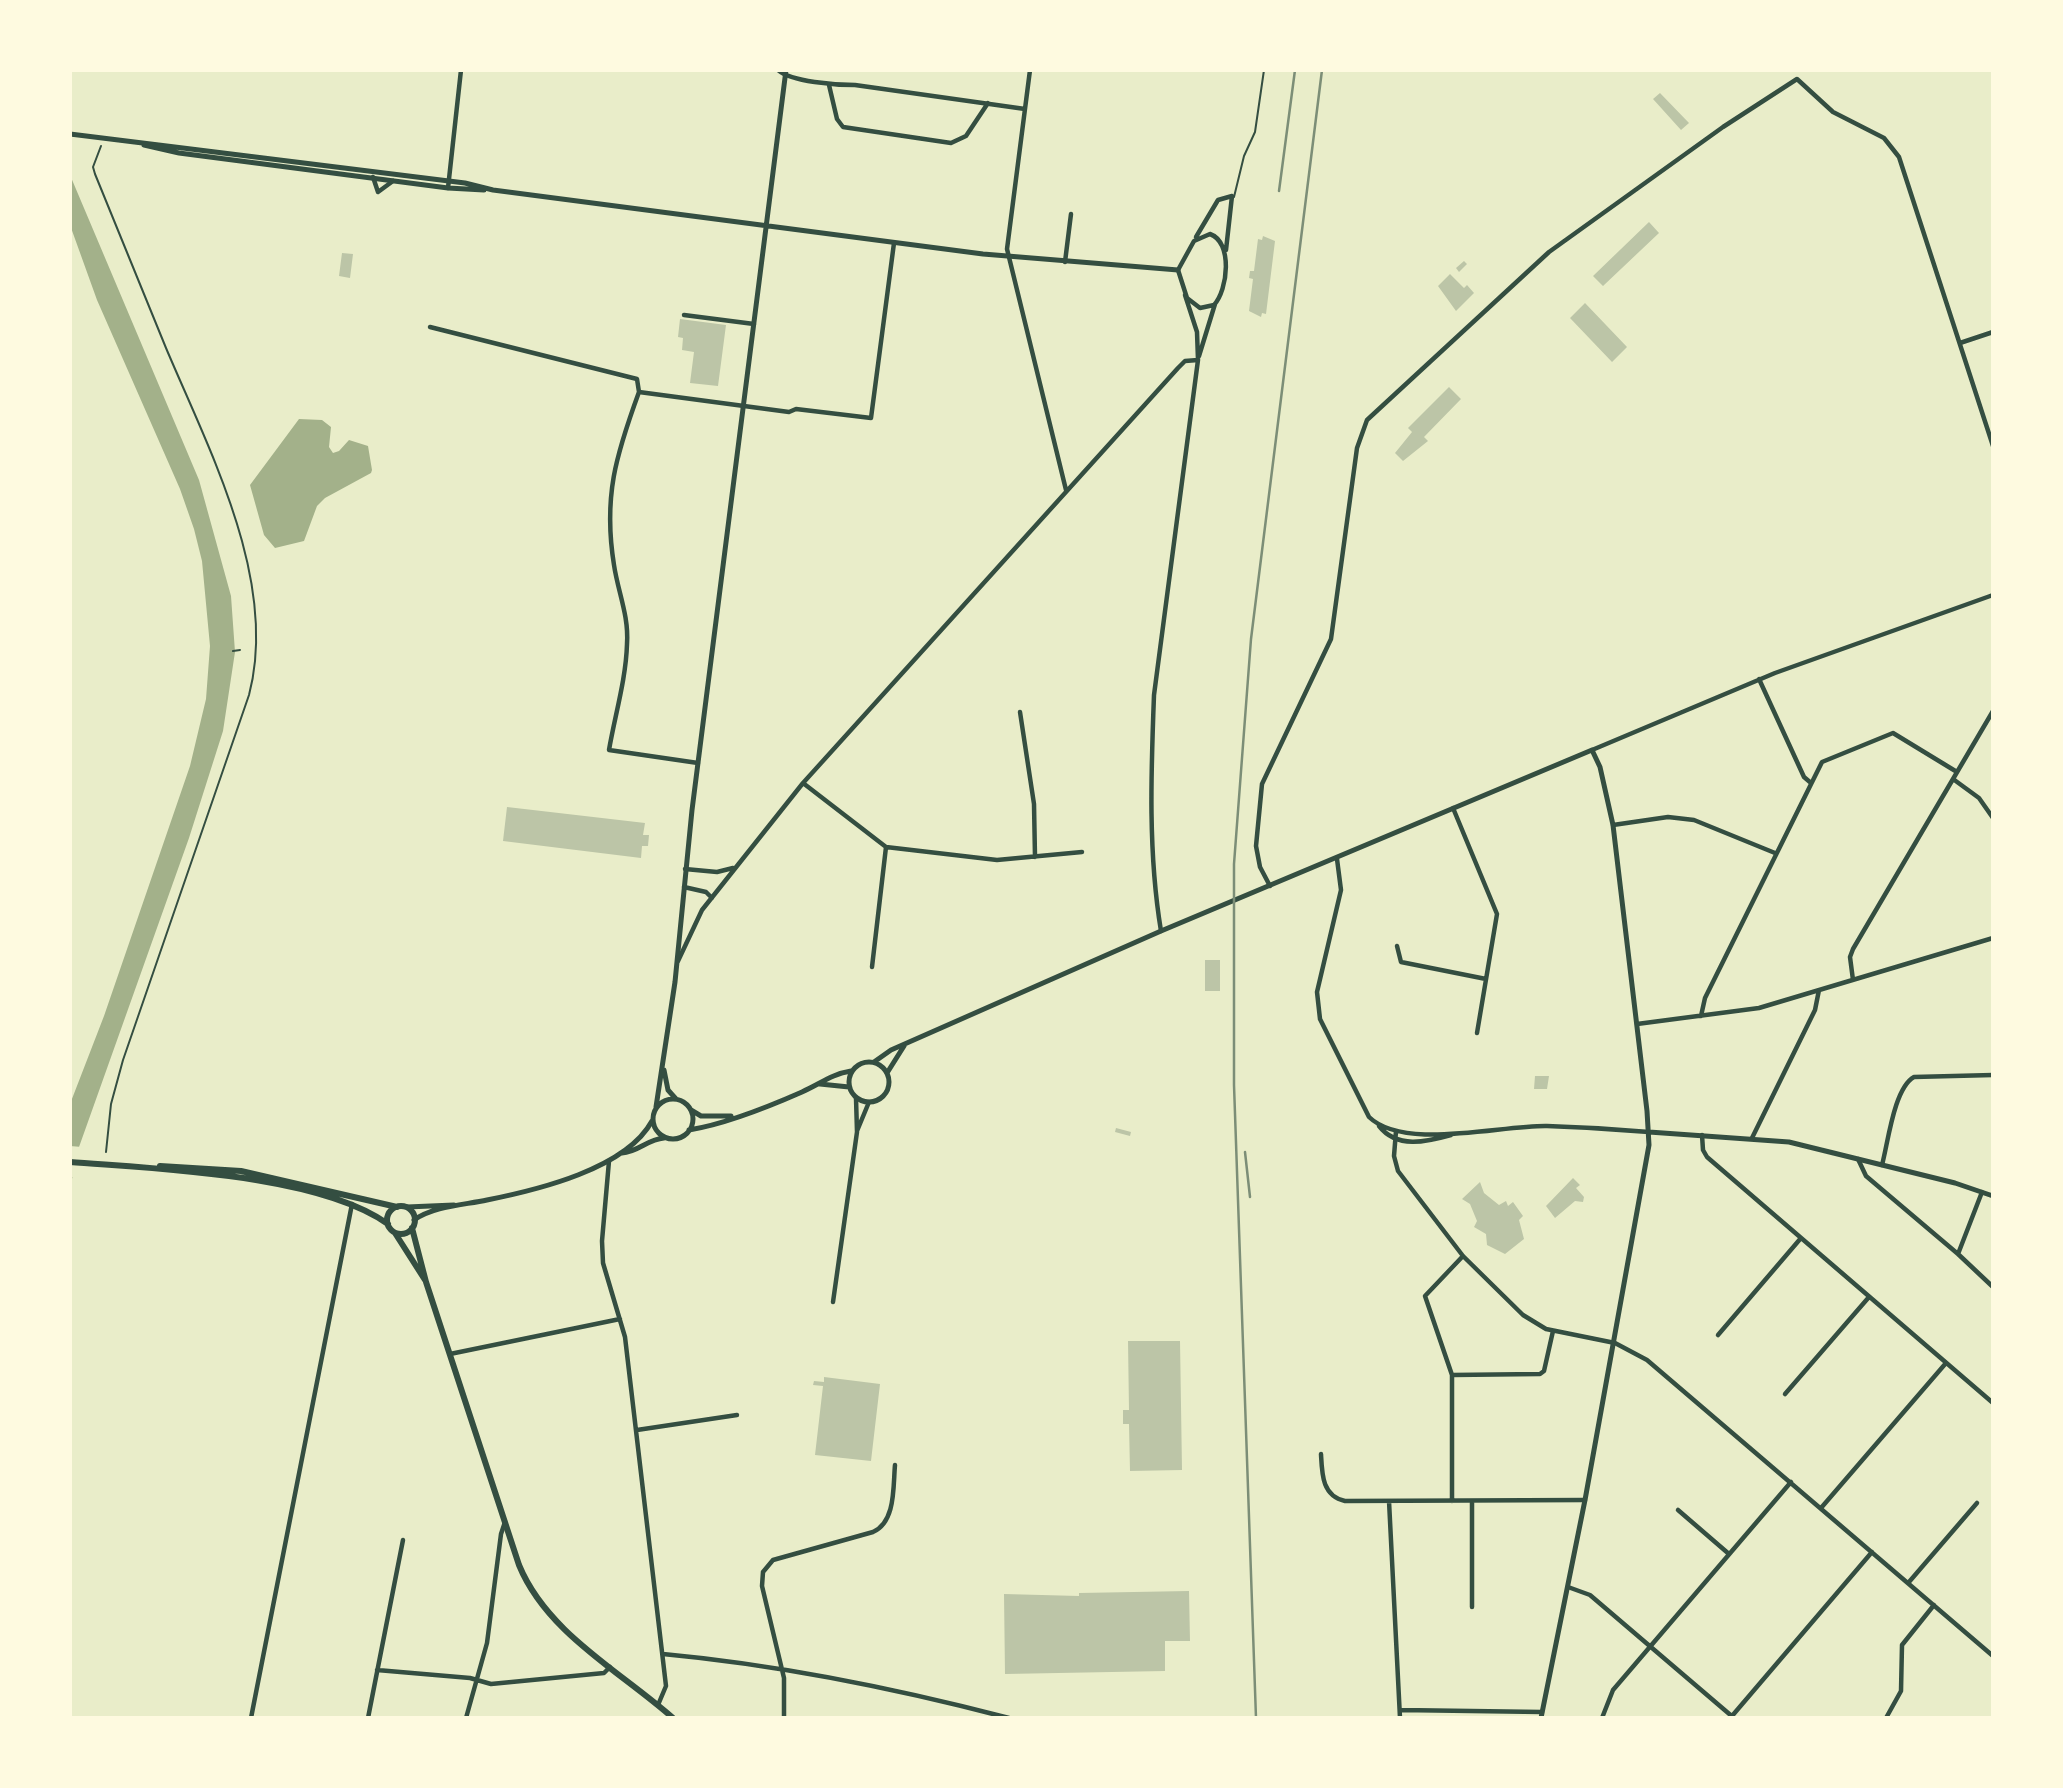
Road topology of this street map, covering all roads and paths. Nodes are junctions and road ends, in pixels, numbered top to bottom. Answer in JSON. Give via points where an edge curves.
{"nodes":[{"id":1,"x":461,"y":70,"type":"edge"},
{"id":2,"x":778,"y":70,"type":"edge"},
{"id":3,"x":1030,"y":70,"type":"edge"},
{"id":4,"x":1264,"y":70,"type":"edge"},
{"id":5,"x":786,"y":73,"type":"edge"},
{"id":6,"x":829,"y":85,"type":"junction"},
{"id":7,"x":988,"y":103,"type":"junction"},
{"id":8,"x":1025,"y":109,"type":"junction"},
{"id":9,"x":73,"y":135,"type":"edge"},
{"id":10,"x":134,"y":142,"type":"junction"},
{"id":11,"x":101,"y":145,"type":"dead end"},
{"id":12,"x":368,"y":170,"type":"junction"},
{"id":13,"x":373,"y":178,"type":"junction"},
{"id":14,"x":393,"y":181,"type":"junction"},
{"id":15,"x":449,"y":184,"type":"junction"},
{"id":16,"x":1234,"y":197,"type":"junction"},
{"id":17,"x":1071,"y":214,"type":"dead end"},
{"id":18,"x":766,"y":226,"type":"junction"},
{"id":19,"x":1194,"y":241,"type":"junction"},
{"id":20,"x":894,"y":243,"type":"junction"},
{"id":21,"x":1226,"y":253,"type":"junction"},
{"id":22,"x":1008,"y":257,"type":"junction"},
{"id":23,"x":1065,"y":262,"type":"junction"},
{"id":24,"x":1178,"y":270,"type":"junction"},
{"id":25,"x":1185,"y":295,"type":"junction"},
{"id":26,"x":1215,"y":303,"type":"junction"},
{"id":27,"x":684,"y":315,"type":"dead end"},
{"id":28,"x":754,"y":324,"type":"junction"},
{"id":29,"x":430,"y":327,"type":"dead end"},
{"id":30,"x":1993,"y":332,"type":"edge"},
{"id":31,"x":1960,"y":343,"type":"junction"},
{"id":32,"x":1198,"y":360,"type":"junction"},
{"id":33,"x":639,"y":392,"type":"junction"},
{"id":34,"x":743,"y":406,"type":"junction"},
{"id":35,"x":1993,"y":446,"type":"edge"},
{"id":36,"x":1066,"y":490,"type":"junction"},
{"id":37,"x":1993,"y":595,"type":"edge"},
{"id":38,"x":240,"y":650,"type":"dead end"},
{"id":39,"x":233,"y":651,"type":"dead end"},
{"id":40,"x":1759,"y":679,"type":"junction"},
{"id":41,"x":1993,"y":711,"type":"edge"},
{"id":42,"x":1020,"y":712,"type":"dead end"},
{"id":43,"x":1592,"y":750,"type":"junction"},
{"id":44,"x":698,"y":763,"type":"junction"},
{"id":45,"x":1957,"y":772,"type":"junction"},
{"id":46,"x":1953,"y":779,"type":"junction"},
{"id":47,"x":803,"y":783,"type":"junction"},
{"id":48,"x":1811,"y":783,"type":"junction"},
{"id":49,"x":1453,"y":808,"type":"junction"},
{"id":50,"x":1993,"y":818,"type":"edge"},
{"id":51,"x":1613,"y":825,"type":"junction"},
{"id":52,"x":886,"y":847,"type":"junction"},
{"id":53,"x":1082,"y":852,"type":"dead end"},
{"id":54,"x":1775,"y":853,"type":"junction"},
{"id":55,"x":1035,"y":857,"type":"junction"},
{"id":56,"x":1337,"y":859,"type":"junction"},
{"id":57,"x":734,"y":867,"type":"junction"},
{"id":58,"x":685,"y":869,"type":"junction"},
{"id":59,"x":1270,"y":886,"type":"junction"},
{"id":60,"x":683,"y":887,"type":"junction"},
{"id":61,"x":712,"y":898,"type":"junction"},
{"id":62,"x":1161,"y":931,"type":"junction"},
{"id":63,"x":1993,"y":937,"type":"edge"},
{"id":64,"x":1397,"y":946,"type":"dead end"},
{"id":65,"x":677,"y":964,"type":"junction"},
{"id":66,"x":872,"y":967,"type":"dead end"},
{"id":67,"x":1486,"y":979,"type":"junction"},
{"id":68,"x":1853,"y":980,"type":"junction"},
{"id":69,"x":1819,"y":990,"type":"junction"},
{"id":70,"x":1701,"y":1016,"type":"junction"},
{"id":71,"x":1637,"y":1024,"type":"junction"},
{"id":72,"x":1477,"y":1033,"type":"dead end"},
{"id":73,"x":904,"y":1046,"type":"junction"},
{"id":74,"x":874,"y":1062,"type":"junction"},
{"id":75,"x":663,"y":1067,"type":"junction"},
{"id":76,"x":852,"y":1071,"type":"junction"},
{"id":77,"x":887,"y":1073,"type":"junction"},
{"id":78,"x":1993,"y":1075,"type":"edge"},
{"id":79,"x":820,"y":1084,"type":"junction"},
{"id":80,"x":849,"y":1087,"type":"junction"},
{"id":81,"x":856,"y":1098,"type":"junction"},
{"id":82,"x":676,"y":1099,"type":"junction"},
{"id":83,"x":869,"y":1102,"type":"junction"},
{"id":84,"x":656,"y":1107,"type":"junction"},
{"id":85,"x":691,"y":1110,"type":"junction"},
{"id":86,"x":734,"y":1116,"type":"junction"},
{"id":87,"x":652,"y":1121,"type":"junction"},
{"id":88,"x":1378,"y":1125,"type":"junction"},
{"id":89,"x":690,"y":1130,"type":"junction"},
{"id":90,"x":1396,"y":1131,"type":"junction"},
{"id":91,"x":857,"y":1132,"type":"junction"},
{"id":92,"x":1649,"y":1132,"type":"junction"},
{"id":93,"x":1460,"y":1133,"type":"junction"},
{"id":94,"x":1702,"y":1135,"type":"junction"},
{"id":95,"x":1752,"y":1138,"type":"junction"},
{"id":96,"x":668,"y":1139,"type":"junction"},
{"id":97,"x":1395,"y":1140,"type":"junction"},
{"id":98,"x":106,"y":1152,"type":"dead end"},
{"id":99,"x":622,"y":1153,"type":"junction"},
{"id":100,"x":1857,"y":1158,"type":"junction"},
{"id":101,"x":608,"y":1161,"type":"junction"},
{"id":102,"x":70,"y":1162,"type":"edge"},
{"id":103,"x":1882,"y":1166,"type":"junction"},
{"id":104,"x":1982,"y":1192,"type":"junction"},
{"id":105,"x":1993,"y":1196,"type":"edge"},
{"id":106,"x":353,"y":1200,"type":"junction"},
{"id":107,"x":457,"y":1205,"type":"junction"},
{"id":108,"x":397,"y":1207,"type":"junction"},
{"id":109,"x":407,"y":1208,"type":"junction"},
{"id":110,"x":415,"y":1220,"type":"junction"},
{"id":111,"x":388,"y":1224,"type":"junction"},
{"id":112,"x":412,"y":1228,"type":"junction"},
{"id":113,"x":394,"y":1232,"type":"junction"},
{"id":114,"x":1801,"y":1238,"type":"junction"},
{"id":115,"x":1958,"y":1254,"type":"junction"},
{"id":116,"x":1463,"y":1256,"type":"junction"},
{"id":117,"x":426,"y":1282,"type":"junction"},
{"id":118,"x":1993,"y":1287,"type":"edge"},
{"id":119,"x":1869,"y":1297,"type":"junction"},
{"id":120,"x":833,"y":1302,"type":"dead end"},
{"id":121,"x":620,"y":1319,"type":"junction"},
{"id":122,"x":1553,"y":1331,"type":"junction"},
{"id":123,"x":1718,"y":1335,"type":"dead end"},
{"id":124,"x":1615,"y":1343,"type":"junction"},
{"id":125,"x":450,"y":1354,"type":"junction"},
{"id":126,"x":1946,"y":1363,"type":"junction"},
{"id":127,"x":1452,"y":1375,"type":"junction"},
{"id":128,"x":1785,"y":1394,"type":"dead end"},
{"id":129,"x":1993,"y":1403,"type":"edge"},
{"id":130,"x":737,"y":1415,"type":"dead end"},
{"id":131,"x":637,"y":1430,"type":"junction"},
{"id":132,"x":1321,"y":1454,"type":"dead end"},
{"id":133,"x":895,"y":1465,"type":"dead end"},
{"id":134,"x":1791,"y":1482,"type":"junction"},
{"id":135,"x":1585,"y":1500,"type":"junction"},
{"id":136,"x":1389,"y":1501,"type":"junction"},
{"id":137,"x":1452,"y":1501,"type":"junction"},
{"id":138,"x":1472,"y":1502,"type":"junction"},
{"id":139,"x":1977,"y":1503,"type":"dead end"},
{"id":140,"x":1821,"y":1508,"type":"junction"},
{"id":141,"x":1678,"y":1510,"type":"dead end"},
{"id":142,"x":506,"y":1521,"type":"junction"},
{"id":143,"x":402,"y":1540,"type":"dead end"},
{"id":144,"x":1872,"y":1552,"type":"junction"},
{"id":145,"x":1729,"y":1555,"type":"junction"},
{"id":146,"x":1909,"y":1582,"type":"junction"},
{"id":147,"x":1568,"y":1587,"type":"junction"},
{"id":148,"x":1934,"y":1605,"type":"junction"},
{"id":149,"x":1472,"y":1607,"type":"dead end"},
{"id":150,"x":1650,"y":1645,"type":"junction"},
{"id":151,"x":663,"y":1654,"type":"junction"},
{"id":152,"x":1993,"y":1656,"type":"edge"},
{"id":153,"x":610,"y":1666,"type":"junction"},
{"id":154,"x":782,"y":1667,"type":"junction"},
{"id":155,"x":377,"y":1670,"type":"junction"},
{"id":156,"x":477,"y":1681,"type":"junction"},
{"id":157,"x":658,"y":1705,"type":"junction"},
{"id":158,"x":977,"y":1710,"type":"junction"},
{"id":159,"x":1400,"y":1710,"type":"junction"},
{"id":160,"x":1541,"y":1715,"type":"edge"},
{"id":161,"x":1733,"y":1717,"type":"edge"},
{"id":162,"x":251,"y":1718,"type":"edge"},
{"id":163,"x":368,"y":1718,"type":"edge"},
{"id":164,"x":466,"y":1718,"type":"edge"},
{"id":165,"x":673,"y":1718,"type":"edge"},
{"id":166,"x":784,"y":1718,"type":"edge"},
{"id":167,"x":975,"y":1718,"type":"edge"},
{"id":168,"x":1009,"y":1718,"type":"edge"},
{"id":169,"x":1400,"y":1718,"type":"edge"},
{"id":170,"x":1602,"y":1718,"type":"edge"},
{"id":171,"x":1886,"y":1718,"type":"edge"}],
"edges":[{"from":1,"to":15,"type":"street"},
{"from":2,"to":5,"type":"street"},
{"from":3,"to":8,"type":"street"},
{"from":4,"to":16,"type":"lane","via":[[1255,132]]},
{"from":5,"to":6,"type":"street"},
{"from":5,"to":18,"type":"street"},
{"from":6,"to":7,"type":"street"},
{"from":6,"to":7,"type":"street","via":[[837,119],[844,127],[951,143],[966,136]]},
{"from":7,"to":8,"type":"street"},
{"from":8,"to":22,"type":"street"},
{"from":9,"to":10,"type":"street"},
{"from":10,"to":12,"type":"street"},
{"from":10,"to":13,"type":"street","via":[[161,150]]},
{"from":11,"to":98,"type":"path","via":[[95,174],[236,523],[253,595],[255,634],[249,695],[123,1060],[111,1104]]},
{"from":12,"to":13,"type":"street"},
{"from":12,"to":15,"type":"street"},
{"from":13,"to":14,"type":"street"},
{"from":13,"to":14,"type":"street","via":[[377,192]]},
{"from":14,"to":15,"type":"street"},
{"from":15,"to":18,"type":"street"},
{"from":16,"to":19,"type":"street","via":[[1219,200]]},
{"from":16,"to":21,"type":"street"},
{"from":17,"to":23,"type":"street"},
{"from":18,"to":20,"type":"street"},
{"from":18,"to":28,"type":"street"},
{"from":19,"to":21,"type":"street","via":[[1204,234],[1213,235]]},
{"from":19,"to":24,"type":"street"},
{"from":20,"to":22,"type":"street"},
{"from":20,"to":34,"type":"street","via":[[871,418]]},
{"from":21,"to":26,"type":"street"},
{"from":22,"to":23,"type":"street"},
{"from":22,"to":36,"type":"street"},
{"from":23,"to":24,"type":"street"},
{"from":24,"to":25,"type":"street"},
{"from":25,"to":26,"type":"street","via":[[1200,308]]},
{"from":25,"to":32,"type":"street","via":[[1197,331]]},
{"from":26,"to":32,"type":"street"},
{"from":27,"to":28,"type":"street"},
{"from":28,"to":34,"type":"street"},
{"from":29,"to":33,"type":"street","via":[[637,379]]},
{"from":30,"to":31,"type":"street"},
{"from":31,"to":35,"type":"street"},
{"from":31,"to":59,"type":"street","via":[[1899,157],[1884,138],[1833,112],[1797,79],[1549,252],[1367,420],[1357,448],[1331,639],[1262,784],[1256,846]]},
{"from":32,"to":36,"type":"street","via":[[1181,364]]},
{"from":32,"to":62,"type":"street","via":[[1154,695],[1151,785]]},
{"from":33,"to":34,"type":"street"},
{"from":33,"to":44,"type":"street","via":[[610,484],[613,564],[627,645],[609,750]]},
{"from":34,"to":44,"type":"street"},
{"from":36,"to":47,"type":"street"},
{"from":37,"to":40,"type":"street"},
{"from":38,"to":39,"type":"path"},
{"from":40,"to":43,"type":"street"},
{"from":40,"to":48,"type":"street","via":[[1804,777]]},
{"from":41,"to":45,"type":"street"},
{"from":42,"to":55,"type":"street","via":[[1034,804]]},
{"from":43,"to":49,"type":"street"},
{"from":43,"to":51,"type":"street"},
{"from":44,"to":58,"type":"street"},
{"from":45,"to":46,"type":"street"},
{"from":45,"to":48,"type":"street","via":[[1893,733],[1822,762]]},
{"from":46,"to":50,"type":"street","via":[[1979,798]]},
{"from":46,"to":68,"type":"street","via":[[1853,949]]},
{"from":47,"to":52,"type":"street"},
{"from":47,"to":57,"type":"street"},
{"from":48,"to":54,"type":"street"},
{"from":49,"to":56,"type":"street"},
{"from":49,"to":67,"type":"street","via":[[1497,914]]},
{"from":51,"to":54,"type":"street","via":[[1668,817],[1694,820]]},
{"from":51,"to":71,"type":"street"},
{"from":52,"to":55,"type":"street","via":[[997,860]]},
{"from":52,"to":66,"type":"street"},
{"from":53,"to":55,"type":"street"},
{"from":54,"to":70,"type":"street","via":[[1705,998]]},
{"from":56,"to":59,"type":"street"},
{"from":56,"to":88,"type":"street","via":[[1341,890],[1317,1007],[1369,1117]]},
{"from":57,"to":58,"type":"street","via":[[717,872]]},
{"from":57,"to":61,"type":"street"},
{"from":58,"to":60,"type":"street"},
{"from":59,"to":62,"type":"street"},
{"from":60,"to":61,"type":"street"},
{"from":60,"to":65,"type":"street"},
{"from":61,"to":65,"type":"street","via":[[696,919]]},
{"from":62,"to":73,"type":"street"},
{"from":63,"to":68,"type":"street"},
{"from":64,"to":67,"type":"street","via":[[1401,962]]},
{"from":65,"to":75,"type":"street"},
{"from":67,"to":72,"type":"street"},
{"from":68,"to":69,"type":"street"},
{"from":69,"to":70,"type":"street","via":[[1759,1009]]},
{"from":69,"to":95,"type":"street","via":[[1815,1010]]},
{"from":70,"to":71,"type":"street"},
{"from":71,"to":92,"type":"street"},
{"from":73,"to":74,"type":"street"},
{"from":73,"to":77,"type":"street"},
{"from":74,"to":76,"type":"street","via":[[859,1064]]},
{"from":74,"to":77,"type":"street"},
{"from":75,"to":82,"type":"street","via":[[668,1090]]},
{"from":75,"to":84,"type":"street"},
{"from":76,"to":79,"type":"street","via":[[831,1075]]},
{"from":76,"to":80,"type":"street"},
{"from":77,"to":83,"type":"street","via":[[885,1094]]},
{"from":78,"to":103,"type":"street","via":[[1909,1080],[1899,1098]]},
{"from":79,"to":80,"type":"street"},
{"from":79,"to":86,"type":"street"},
{"from":80,"to":81,"type":"street"},
{"from":81,"to":83,"type":"street"},
{"from":81,"to":91,"type":"street"},
{"from":82,"to":84,"type":"street"},
{"from":82,"to":85,"type":"street"},
{"from":83,"to":91,"type":"street"},
{"from":84,"to":87,"type":"street"},
{"from":85,"to":86,"type":"street","via":[[701,1116]]},
{"from":85,"to":89,"type":"street"},
{"from":86,"to":89,"type":"street"},
{"from":87,"to":96,"type":"street"},
{"from":87,"to":99,"type":"street"},
{"from":88,"to":90,"type":"street"},
{"from":88,"to":97,"type":"street"},
{"from":89,"to":96,"type":"street","via":[[680,1138]]},
{"from":90,"to":93,"type":"street"},
{"from":90,"to":97,"type":"street"},
{"from":91,"to":120,"type":"street"},
{"from":92,"to":93,"type":"street","via":[[1545,1126]]},
{"from":92,"to":94,"type":"street"},
{"from":92,"to":124,"type":"street"},
{"from":93,"to":97,"type":"street","via":[[1422,1141]]},
{"from":94,"to":95,"type":"street"},
{"from":94,"to":114,"type":"street","via":[[1707,1157]]},
{"from":95,"to":100,"type":"street"},
{"from":96,"to":99,"type":"street","via":[[655,1139]]},
{"from":97,"to":116,"type":"street","via":[[1398,1171]]},
{"from":99,"to":101,"type":"street"},
{"from":100,"to":103,"type":"street"},
{"from":100,"to":115,"type":"street","via":[[1866,1176]]},
{"from":101,"to":107,"type":"street","via":[[541,1185]]},
{"from":101,"to":121,"type":"street","via":[[602,1254]]},
{"from":102,"to":106,"type":"main road","via":[[240,1178]]},
{"from":103,"to":104,"type":"street"},
{"from":104,"to":105,"type":"street"},
{"from":104,"to":115,"type":"street"},
{"from":106,"to":108,"type":"main road"},
{"from":106,"to":111,"type":"main road"},
{"from":106,"to":162,"type":"street"},
{"from":107,"to":109,"type":"street"},
{"from":107,"to":110,"type":"street"},
{"from":108,"to":109,"type":"main road"},
{"from":108,"to":111,"type":"main road","via":[[389,1213]]},
{"from":109,"to":110,"type":"main road"},
{"from":110,"to":112,"type":"main road"},
{"from":111,"to":113,"type":"main road"},
{"from":112,"to":113,"type":"main road"},
{"from":112,"to":117,"type":"main road"},
{"from":113,"to":117,"type":"main road"},
{"from":114,"to":119,"type":"street"},
{"from":114,"to":123,"type":"street"},
{"from":115,"to":118,"type":"street"},
{"from":116,"to":122,"type":"street","via":[[1516,1310]]},
{"from":116,"to":127,"type":"street","via":[[1425,1296]]},
{"from":117,"to":125,"type":"main road"},
{"from":119,"to":126,"type":"street"},
{"from":119,"to":128,"type":"street"},
{"from":121,"to":125,"type":"street"},
{"from":121,"to":131,"type":"street"},
{"from":122,"to":124,"type":"street"},
{"from":122,"to":127,"type":"street","via":[[1540,1374]]},
{"from":124,"to":134,"type":"street","via":[[1647,1360]]},
{"from":124,"to":135,"type":"street"},
{"from":125,"to":142,"type":"main road"},
{"from":126,"to":129,"type":"street"},
{"from":126,"to":140,"type":"street"},
{"from":127,"to":137,"type":"street"},
{"from":130,"to":131,"type":"street"},
{"from":131,"to":151,"type":"street"},
{"from":132,"to":136,"type":"street","via":[[1323,1480],[1336,1499]]},
{"from":133,"to":154,"type":"street","via":[[883,1527],[773,1560],[766,1567],[762,1586]]},
{"from":134,"to":140,"type":"street"},
{"from":134,"to":145,"type":"street"},
{"from":135,"to":138,"type":"street"},
{"from":135,"to":147,"type":"street"},
{"from":136,"to":137,"type":"street"},
{"from":136,"to":159,"type":"street"},
{"from":137,"to":138,"type":"street"},
{"from":138,"to":149,"type":"street"},
{"from":139,"to":146,"type":"street"},
{"from":140,"to":144,"type":"street"},
{"from":141,"to":145,"type":"street"},
{"from":142,"to":153,"type":"main road","via":[[519,1565],[537,1601]]},
{"from":142,"to":156,"type":"street"},
{"from":143,"to":155,"type":"street"},
{"from":144,"to":146,"type":"street"},
{"from":144,"to":161,"type":"street"},
{"from":145,"to":150,"type":"street"},
{"from":146,"to":148,"type":"street"},
{"from":147,"to":150,"type":"street","via":[[1590,1595]]},
{"from":147,"to":160,"type":"street"},
{"from":148,"to":152,"type":"street"},
{"from":148,"to":171,"type":"street","via":[[1902,1645],[1901,1691]]},
{"from":150,"to":161,"type":"street"},
{"from":150,"to":170,"type":"street","via":[[1613,1690]]},
{"from":151,"to":154,"type":"street"},
{"from":151,"to":157,"type":"street","via":[[666,1686]]},
{"from":153,"to":156,"type":"street","via":[[604,1673],[491,1684]]},
{"from":153,"to":157,"type":"main road"},
{"from":154,"to":158,"type":"street"},
{"from":154,"to":166,"type":"street"},
{"from":155,"to":156,"type":"street"},
{"from":155,"to":163,"type":"street"},
{"from":156,"to":164,"type":"street"},
{"from":157,"to":165,"type":"main road"},
{"from":158,"to":167,"type":"street"},
{"from":158,"to":168,"type":"street"},
{"from":159,"to":160,"type":"street"},
{"from":159,"to":169,"type":"street"}]}
